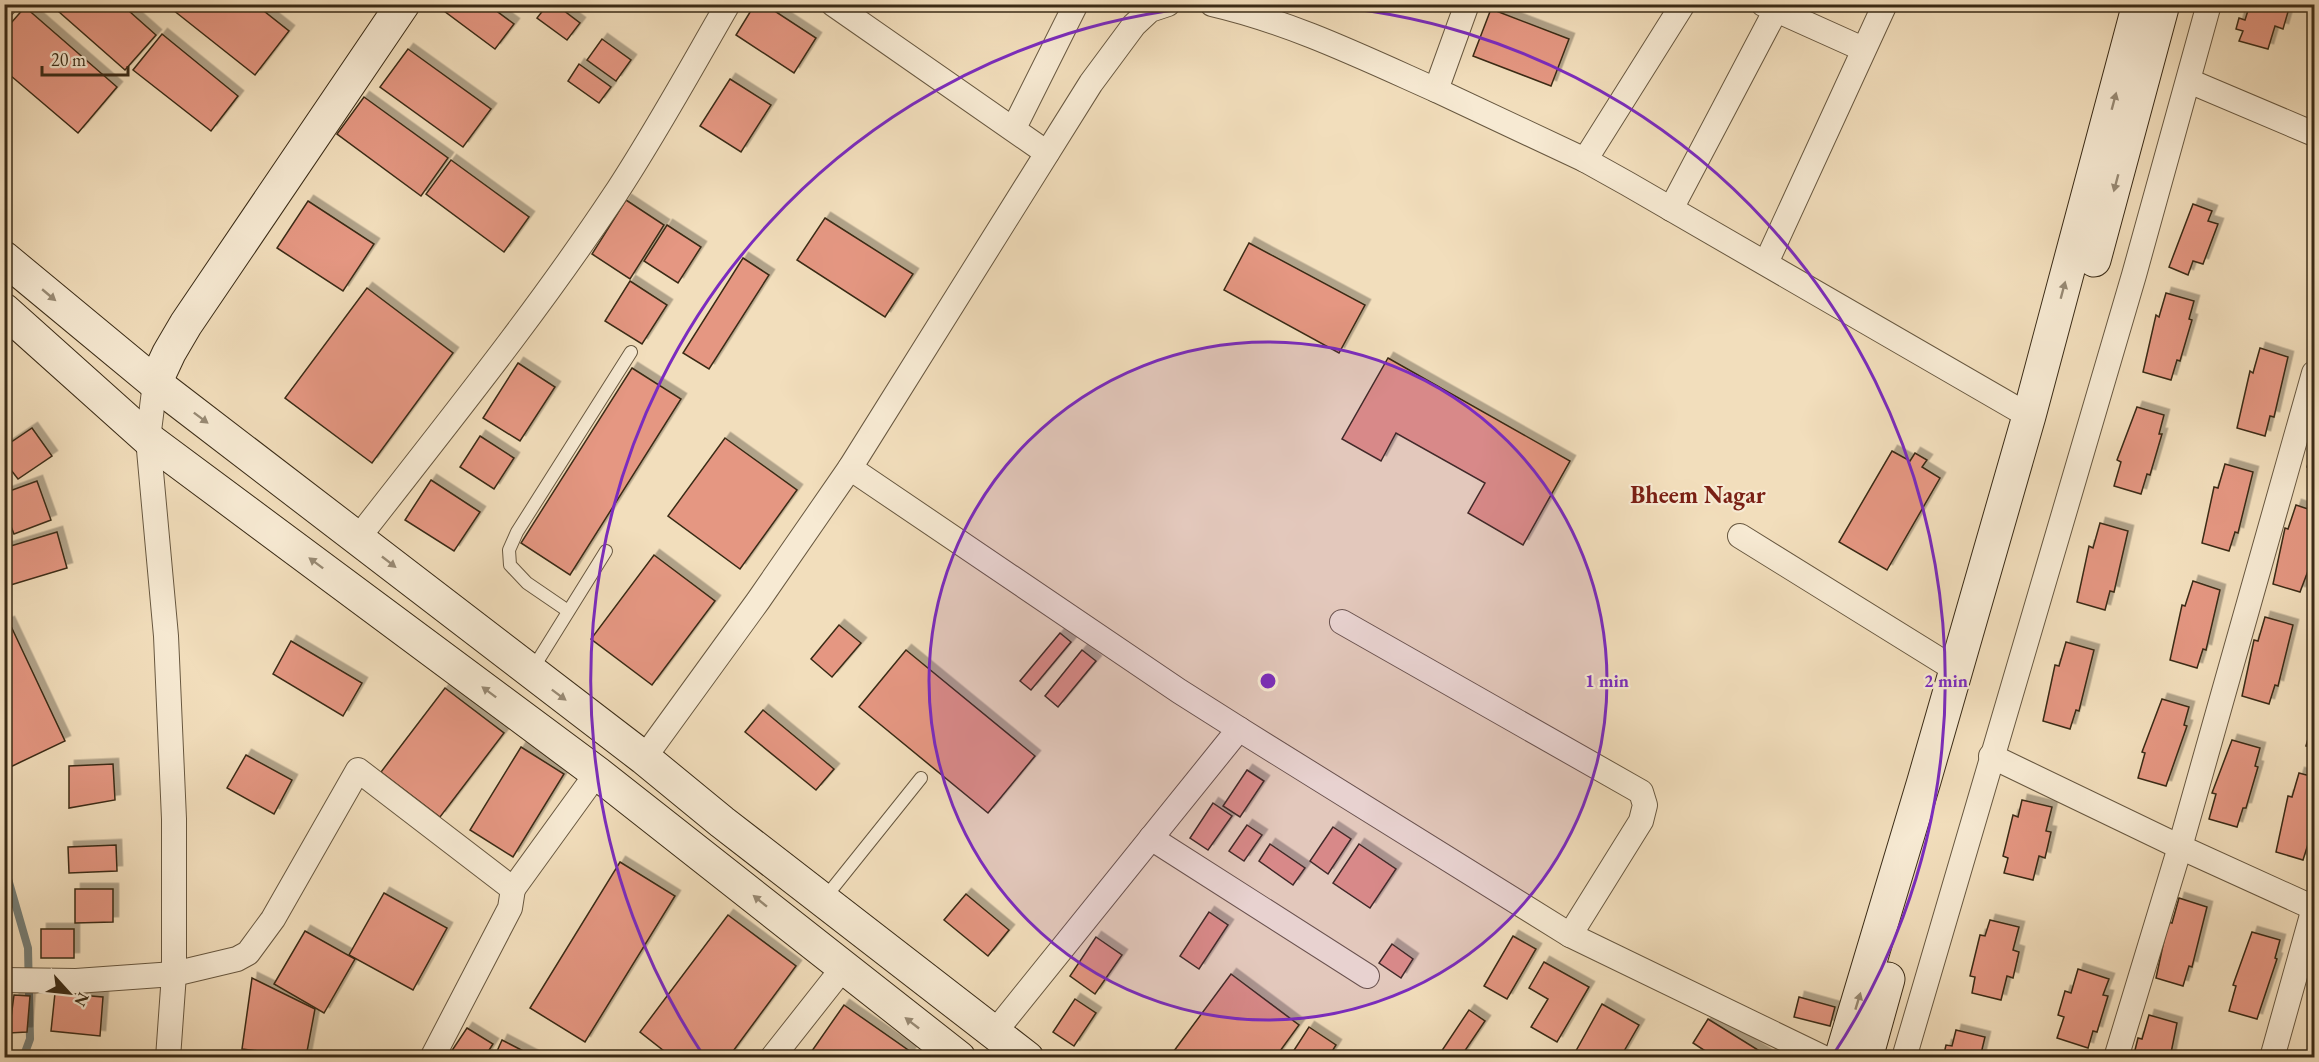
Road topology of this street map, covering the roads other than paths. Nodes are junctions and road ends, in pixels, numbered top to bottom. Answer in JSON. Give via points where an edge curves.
{"nodes":[{"id":1,"x":403,"y":4,"type":"edge"},
{"id":2,"x":728,"y":4,"type":"edge"},
{"id":3,"x":833,"y":4,"type":"edge"},
{"id":4,"x":1076,"y":4,"type":"edge"},
{"id":5,"x":1168,"y":4,"type":"edge"},
{"id":6,"x":1212,"y":4,"type":"edge"},
{"id":7,"x":1467,"y":4,"type":"edge"},
{"id":8,"x":1683,"y":4,"type":"edge"},
{"id":9,"x":1885,"y":4,"type":"edge"},
{"id":10,"x":2139,"y":4,"type":"edge"},
{"id":11,"x":2163,"y":4,"type":"edge"},
{"id":12,"x":2209,"y":4,"type":"edge"},
{"id":13,"x":1772,"y":6,"type":"edge"},
{"id":14,"x":1863,"y":49,"type":"junction"},
{"id":15,"x":2189,"y":81,"type":"junction"},
{"id":16,"x":1436,"y":90,"type":"junction"},
{"id":17,"x":1014,"y":128,"type":"junction"},
{"id":18,"x":2314,"y":134,"type":"edge"},
{"id":19,"x":1047,"y":153,"type":"junction"},
{"id":20,"x":1585,"y":160,"type":"junction"},
{"id":21,"x":1671,"y":209,"type":"junction"},
{"id":22,"x":4,"y":258,"type":"edge"},
{"id":23,"x":1766,"y":263,"type":"junction"},
{"id":24,"x":4,"y":310,"type":"edge"},
{"id":25,"x":632,"y":352,"type":"dead end"},
{"id":26,"x":2314,"y":373,"type":"edge"},
{"id":27,"x":155,"y":383,"type":"junction"},
{"id":28,"x":2029,"y":416,"type":"junction"},
{"id":29,"x":148,"y":439,"type":"junction"},
{"id":30,"x":850,"y":468,"type":"junction"},
{"id":31,"x":1740,"y":536,"type":"dead end"},
{"id":32,"x":358,"y":538,"type":"junction"},
{"id":33,"x":606,"y":551,"type":"dead end"},
{"id":34,"x":568,"y":610,"type":"junction"},
{"id":35,"x":1342,"y":622,"type":"dead end"},
{"id":36,"x":1956,"y":670,"type":"junction"},
{"id":37,"x":530,"y":673,"type":"junction"},
{"id":38,"x":1239,"y":729,"type":"junction"},
{"id":39,"x":1991,"y":756,"type":"junction"},
{"id":40,"x":644,"y":758,"type":"junction"},
{"id":41,"x":597,"y":773,"type":"junction"},
{"id":42,"x":921,"y":778,"type":"dead end"},
{"id":43,"x":1151,"y":838,"type":"junction"},
{"id":44,"x":2180,"y":847,"type":"junction"},
{"id":45,"x":513,"y":889,"type":"junction"},
{"id":46,"x":823,"y":900,"type":"junction"},
{"id":47,"x":2314,"y":907,"type":"edge"},
{"id":48,"x":1570,"y":935,"type":"junction"},
{"id":49,"x":843,"y":968,"type":"junction"},
{"id":50,"x":174,"y":974,"type":"junction"},
{"id":51,"x":1367,"y":976,"type":"dead end"},
{"id":52,"x":4,"y":980,"type":"edge"},
{"id":53,"x":994,"y":1032,"type":"junction"},
{"id":54,"x":168,"y":1058,"type":"edge"},
{"id":55,"x":432,"y":1058,"type":"edge"},
{"id":56,"x":772,"y":1058,"type":"edge"},
{"id":57,"x":959,"y":1058,"type":"edge"},
{"id":58,"x":1027,"y":1058,"type":"edge"},
{"id":59,"x":1824,"y":1058,"type":"edge"},
{"id":60,"x":1841,"y":1058,"type":"edge"},
{"id":61,"x":1866,"y":1058,"type":"edge"},
{"id":62,"x":1904,"y":1058,"type":"edge"},
{"id":63,"x":2116,"y":1058,"type":"edge"},
{"id":64,"x":2272,"y":1058,"type":"edge"}],
"edges":[{"from":1,"to":27,"type":"street","via":[[186,324]]},
{"from":2,"to":32,"type":"street","via":[[616,194],[571,259]]},
{"from":3,"to":17,"type":"street"},
{"from":4,"to":17,"type":"street"},
{"from":5,"to":19,"type":"street","via":[[1150,10],[1117,45]]},
{"from":6,"to":16,"type":"street","via":[[1251,13],[1311,35]]},
{"from":7,"to":16,"type":"street"},
{"from":8,"to":20,"type":"street"},
{"from":9,"to":14,"type":"street"},
{"from":28,"to":10,"type":"street","one_way":true},
{"from":11,"to":61,"type":"street","one_way":true,"via":[[2114,191]]},
{"from":12,"to":15,"type":"street"},
{"from":13,"to":14,"type":"street"},
{"from":13,"to":21,"type":"street"},
{"from":14,"to":23,"type":"street"},
{"from":15,"to":18,"type":"street"},
{"from":15,"to":39,"type":"street"},
{"from":16,"to":20,"type":"street"},
{"from":17,"to":19,"type":"street"},
{"from":19,"to":30,"type":"street"},
{"from":20,"to":21,"type":"street"},
{"from":21,"to":23,"type":"street"},
{"from":22,"to":27,"type":"street","one_way":true},
{"from":23,"to":28,"type":"street"},
{"from":24,"to":29,"type":"street"},
{"from":25,"to":34,"type":"lane","via":[[509,550],[510,566],[527,583]]},
{"from":26,"to":44,"type":"street"},
{"from":27,"to":29,"type":"street"},
{"from":27,"to":32,"type":"street","one_way":true},
{"from":28,"to":36,"type":"street"},
{"from":41,"to":29,"type":"street","one_way":true},
{"from":29,"to":50,"type":"street","via":[[166,636],[174,819]]},
{"from":30,"to":38,"type":"street"},
{"from":30,"to":40,"type":"street"},
{"from":31,"to":36,"type":"street"},
{"from":32,"to":37,"type":"street","one_way":true},
{"from":33,"to":34,"type":"lane"},
{"from":34,"to":37,"type":"lane"},
{"from":35,"to":48,"type":"street","via":[[1641,792],[1645,805],[1641,821]]},
{"from":60,"to":36,"type":"street","one_way":true},
{"from":37,"to":40,"type":"street","one_way":true},
{"from":38,"to":43,"type":"street"},
{"from":38,"to":48,"type":"street"},
{"from":39,"to":44,"type":"street"},
{"from":39,"to":62,"type":"street"},
{"from":40,"to":46,"type":"street"},
{"from":41,"to":45,"type":"street"},
{"from":49,"to":41,"type":"street","one_way":true},
{"from":42,"to":46,"type":"lane"},
{"from":43,"to":51,"type":"street"},
{"from":43,"to":53,"type":"street"},
{"from":44,"to":47,"type":"street"},
{"from":44,"to":63,"type":"street"},
{"from":45,"to":50,"type":"street","via":[[358,770],[257,944],[237,959]]},
{"from":45,"to":55,"type":"street","via":[[510,908]]},
{"from":46,"to":53,"type":"street"},
{"from":47,"to":64,"type":"street"},
{"from":48,"to":59,"type":"street"},
{"from":49,"to":56,"type":"street"},
{"from":57,"to":49,"type":"street","one_way":true},
{"from":50,"to":52,"type":"street","via":[[76,981]]},
{"from":50,"to":54,"type":"street"},
{"from":53,"to":58,"type":"street"}]}
